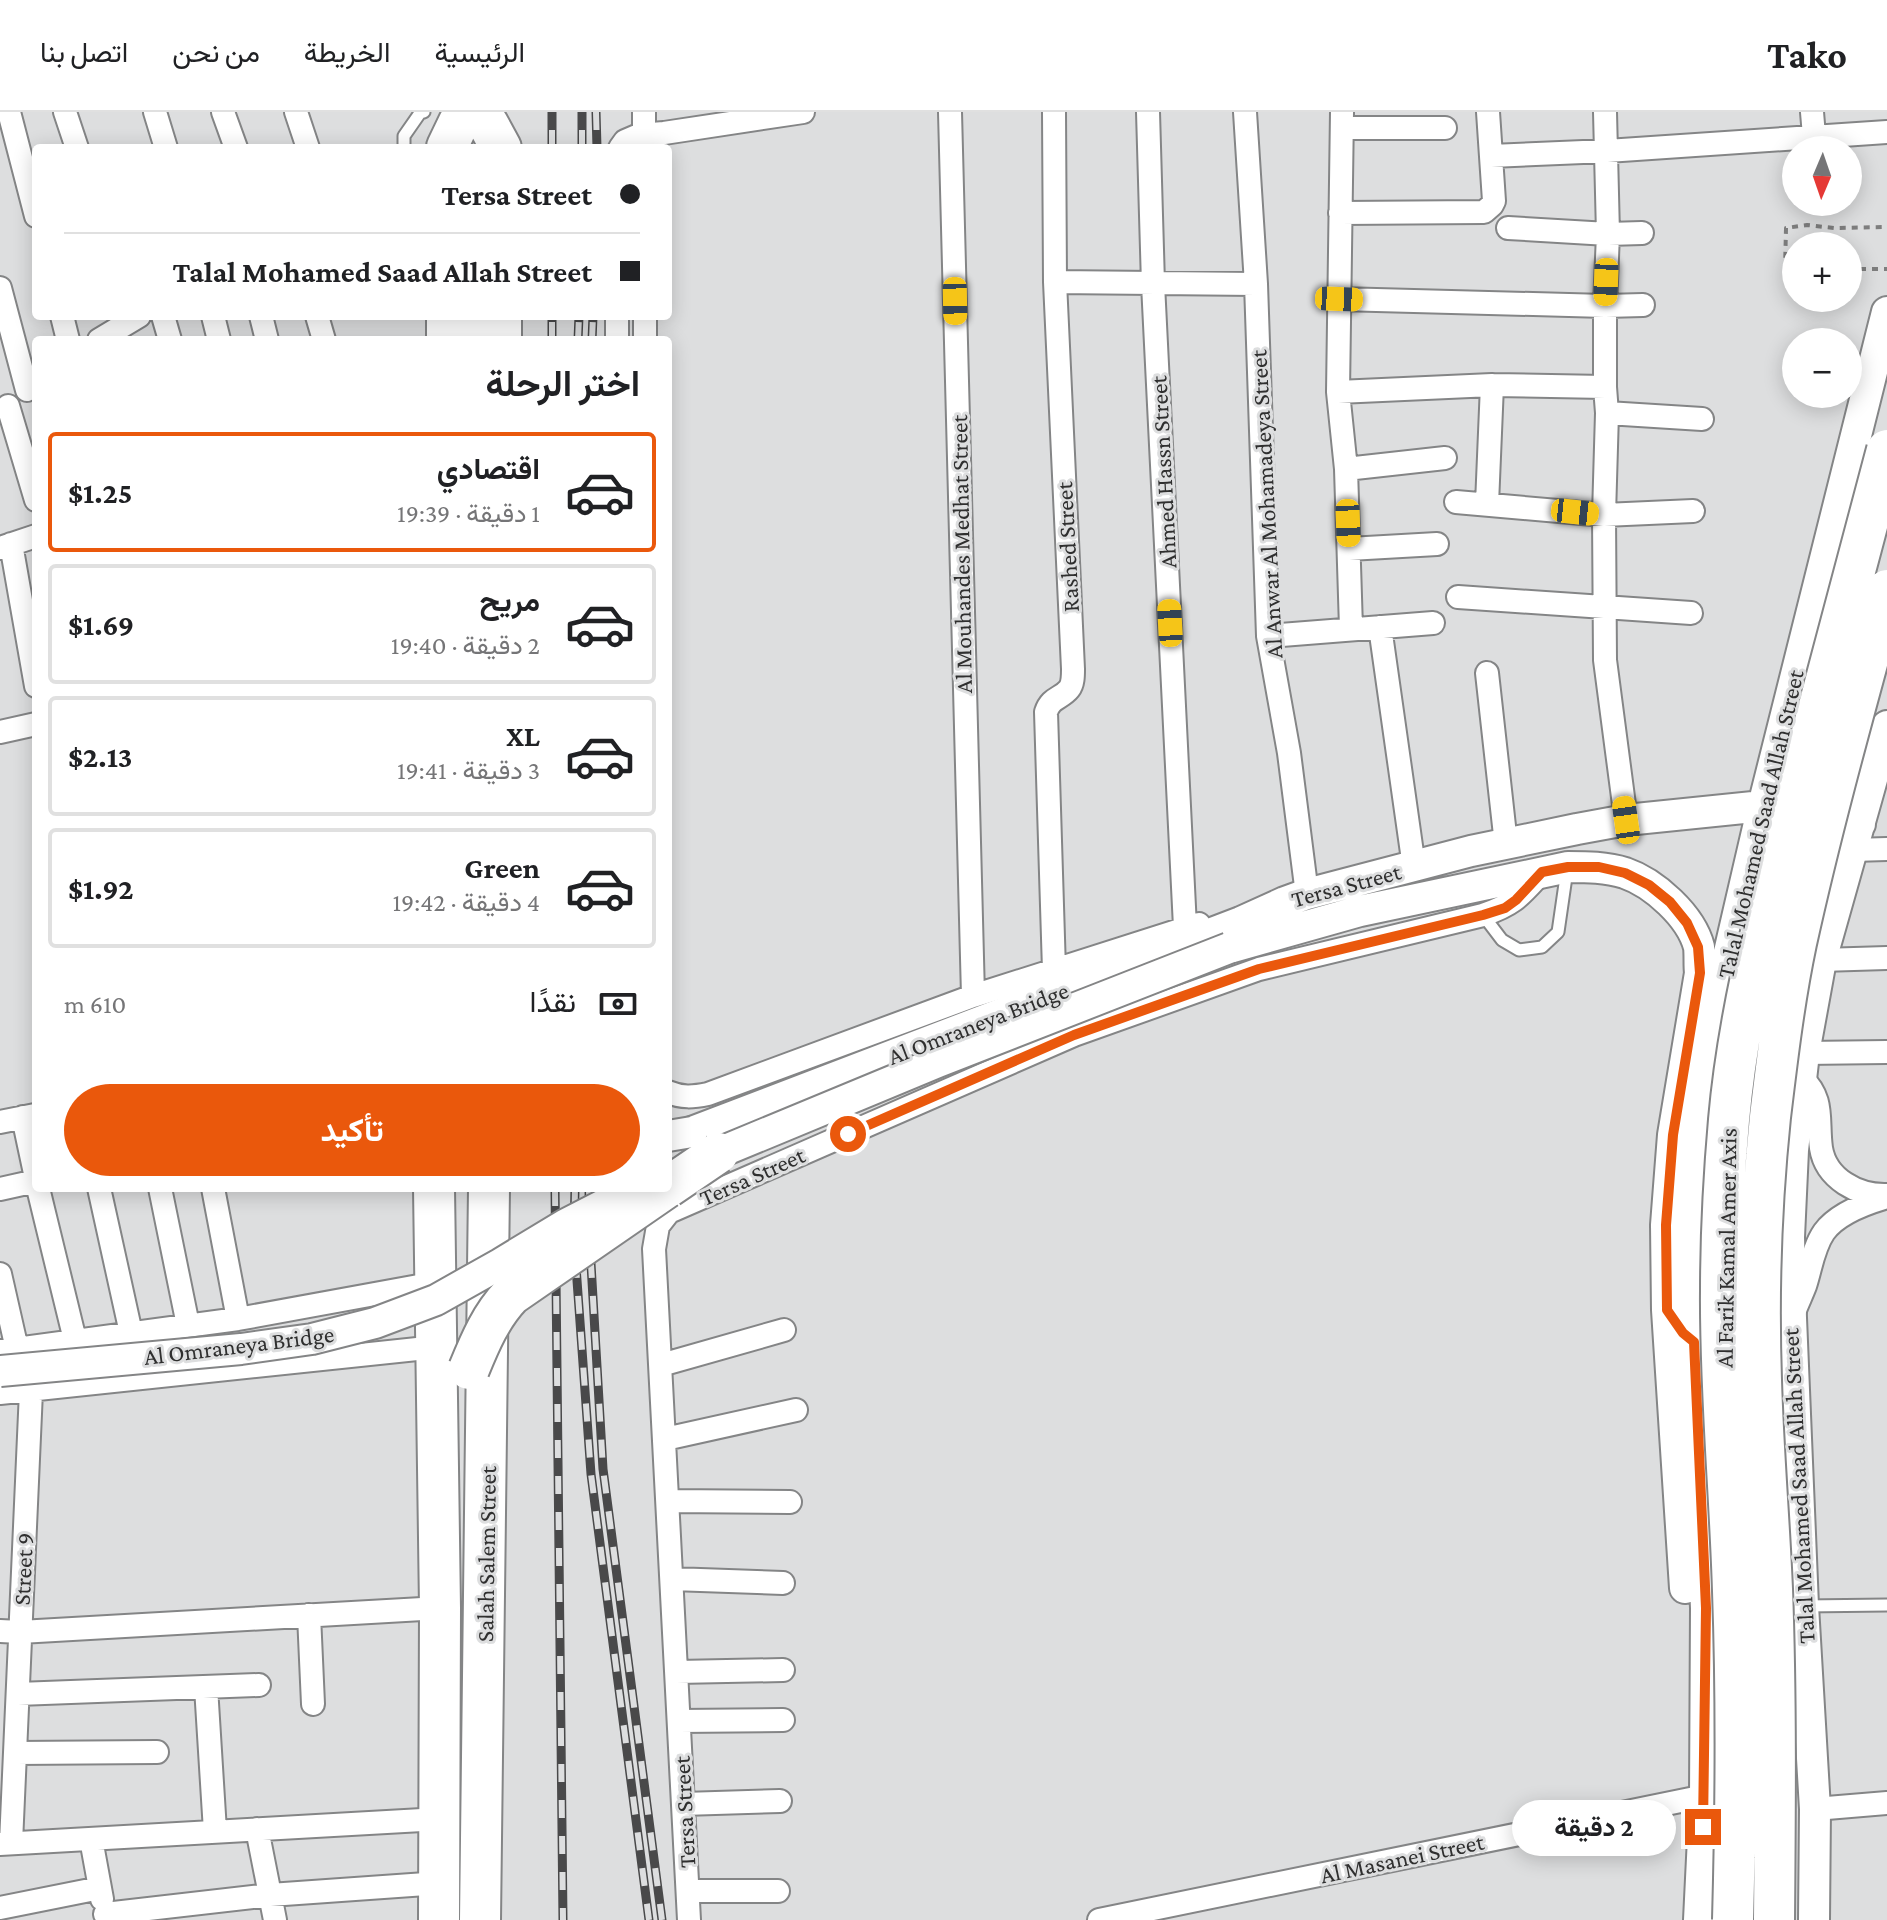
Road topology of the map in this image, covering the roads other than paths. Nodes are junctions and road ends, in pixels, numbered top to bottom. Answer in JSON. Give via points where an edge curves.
{"nodes":[{"id":1,"x":9,"y":112,"type":"edge"},
{"id":2,"x":65,"y":112,"type":"edge"},
{"id":3,"x":155,"y":112,"type":"edge"},
{"id":4,"x":223,"y":112,"type":"edge"},
{"id":5,"x":296,"y":112,"type":"edge"},
{"id":6,"x":424,"y":112,"type":"edge"},
{"id":7,"x":499,"y":112,"type":"edge"},
{"id":8,"x":803,"y":112,"type":"edge"},
{"id":9,"x":950,"y":112,"type":"edge"},
{"id":10,"x":1054,"y":112,"type":"edge"},
{"id":11,"x":1148,"y":112,"type":"edge"},
{"id":12,"x":1245,"y":112,"type":"edge"},
{"id":13,"x":1488,"y":112,"type":"edge"},
{"id":14,"x":1605,"y":112,"type":"edge"},
{"id":15,"x":1812,"y":112,"type":"edge"},
{"id":16,"x":1342,"y":120,"type":"edge"},
{"id":17,"x":1445,"y":128,"type":"dead end"},
{"id":18,"x":644,"y":131,"type":"edge"},
{"id":19,"x":1887,"y":132,"type":"edge"},
{"id":20,"x":447,"y":136,"type":"edge"},
{"id":21,"x":1814,"y":136,"type":"joint"},
{"id":22,"x":1782,"y":138,"type":"edge"},
{"id":23,"x":76,"y":144,"type":"edge"},
{"id":24,"x":165,"y":144,"type":"edge"},
{"id":25,"x":235,"y":144,"type":"edge"},
{"id":26,"x":307,"y":144,"type":"edge"},
{"id":27,"x":404,"y":144,"type":"edge"},
{"id":28,"x":499,"y":144,"type":"edge"},
{"id":29,"x":501,"y":144,"type":"edge"},
{"id":30,"x":624,"y":144,"type":"edge"},
{"id":31,"x":1607,"y":151,"type":"junction"},
{"id":32,"x":1491,"y":156,"type":"junction"},
{"id":33,"x":32,"y":201,"type":"edge"},
{"id":34,"x":1340,"y":213,"type":"junction"},
{"id":35,"x":1508,"y":228,"type":"dead end"},
{"id":36,"x":1642,"y":233,"type":"dead end"},
{"id":37,"x":1608,"y":234,"type":"junction"},
{"id":38,"x":1055,"y":282,"type":"junction"},
{"id":39,"x":1153,"y":284,"type":"junction"},
{"id":40,"x":1256,"y":284,"type":"junction"},
{"id":41,"x":0,"y":288,"type":"edge"},
{"id":42,"x":1339,"y":299,"type":"junction"},
{"id":43,"x":1643,"y":305,"type":"dead end"},
{"id":44,"x":1605,"y":306,"type":"junction"},
{"id":45,"x":1887,"y":312,"type":"edge"},
{"id":46,"x":131,"y":320,"type":"edge"},
{"id":47,"x":109,"y":336,"type":"edge"},
{"id":48,"x":1492,"y":385,"type":"junction"},
{"id":49,"x":31,"y":387,"type":"edge"},
{"id":50,"x":1605,"y":387,"type":"junction"},
{"id":51,"x":1338,"y":392,"type":"junction"},
{"id":52,"x":4,"y":409,"type":"edge"},
{"id":53,"x":1607,"y":413,"type":"junction"},
{"id":54,"x":1702,"y":419,"type":"dead end"},
{"id":55,"x":1887,"y":450,"type":"edge"},
{"id":56,"x":1445,"y":458,"type":"dead end"},
{"id":57,"x":1346,"y":469,"type":"junction"},
{"id":58,"x":32,"y":489,"type":"edge"},
{"id":59,"x":1456,"y":502,"type":"dead end"},
{"id":60,"x":1487,"y":504,"type":"junction"},
{"id":61,"x":1693,"y":511,"type":"dead end"},
{"id":62,"x":1604,"y":515,"type":"junction"},
{"id":63,"x":32,"y":537,"type":"edge"},
{"id":64,"x":1437,"y":544,"type":"dead end"},
{"id":65,"x":6,"y":546,"type":"edge"},
{"id":66,"x":1349,"y":549,"type":"junction"},
{"id":67,"x":1819,"y":582,"type":"junction"},
{"id":68,"x":1887,"y":590,"type":"edge"},
{"id":69,"x":1458,"y":597,"type":"dead end"},
{"id":70,"x":1887,"y":598,"type":"edge"},
{"id":71,"x":1603,"y":606,"type":"junction"},
{"id":72,"x":1691,"y":613,"type":"dead end"},
{"id":73,"x":1433,"y":623,"type":"dead end"},
{"id":74,"x":1380,"y":627,"type":"junction"},
{"id":75,"x":1351,"y":628,"type":"junction"},
{"id":76,"x":1268,"y":636,"type":"junction"},
{"id":77,"x":32,"y":655,"type":"edge"},
{"id":78,"x":1487,"y":673,"type":"dead end"},
{"id":79,"x":32,"y":725,"type":"edge"},
{"id":80,"x":0,"y":732,"type":"edge"},
{"id":81,"x":1886,"y":734,"type":"edge"},
{"id":82,"x":1763,"y":806,"type":"junction"},
{"id":83,"x":1626,"y":820,"type":"junction"},
{"id":84,"x":1856,"y":837,"type":"junction"},
{"id":85,"x":1506,"y":844,"type":"junction"},
{"id":86,"x":1887,"y":849,"type":"edge"},
{"id":87,"x":1414,"y":867,"type":"junction"},
{"id":88,"x":1555,"y":870,"type":"junction"},
{"id":89,"x":1296,"y":898,"type":"junction"},
{"id":90,"x":1483,"y":915,"type":"junction"},
{"id":91,"x":1185,"y":927,"type":"junction"},
{"id":92,"x":1887,"y":958,"type":"edge"},
{"id":93,"x":1821,"y":960,"type":"junction"},
{"id":94,"x":1054,"y":970,"type":"junction"},
{"id":95,"x":973,"y":996,"type":"junction"},
{"id":96,"x":1703,"y":1022,"type":"junction"},
{"id":97,"x":1804,"y":1052,"type":"junction"},
{"id":98,"x":1887,"y":1052,"type":"edge"},
{"id":99,"x":673,"y":1094,"type":"edge"},
{"id":100,"x":29,"y":1116,"type":"edge"},
{"id":101,"x":0,"y":1122,"type":"edge"},
{"id":102,"x":693,"y":1140,"type":"edge"},
{"id":103,"x":32,"y":1143,"type":"edge"},
{"id":104,"x":672,"y":1169,"type":"edge"},
{"id":105,"x":672,"y":1178,"type":"edge"},
{"id":106,"x":32,"y":1181,"type":"edge"},
{"id":107,"x":0,"y":1189,"type":"edge"},
{"id":108,"x":39,"y":1192,"type":"edge"},
{"id":109,"x":100,"y":1192,"type":"edge"},
{"id":110,"x":161,"y":1192,"type":"edge"},
{"id":111,"x":214,"y":1192,"type":"edge"},
{"id":112,"x":434,"y":1192,"type":"edge"},
{"id":113,"x":489,"y":1192,"type":"edge"},
{"id":114,"x":628,"y":1192,"type":"edge"},
{"id":115,"x":660,"y":1192,"type":"edge"},
{"id":116,"x":707,"y":1195,"type":"junction"},
{"id":117,"x":1887,"y":1196,"type":"edge"},
{"id":118,"x":0,"y":1274,"type":"edge"},
{"id":119,"x":435,"y":1283,"type":"junction"},
{"id":120,"x":1667,"y":1310,"type":"junction"},
{"id":121,"x":1791,"y":1318,"type":"junction"},
{"id":122,"x":238,"y":1319,"type":"junction"},
{"id":123,"x":188,"y":1325,"type":"junction"},
{"id":124,"x":784,"y":1330,"type":"dead end"},
{"id":125,"x":131,"y":1333,"type":"junction"},
{"id":126,"x":75,"y":1340,"type":"junction"},
{"id":127,"x":1694,"y":1342,"type":"junction"},
{"id":128,"x":436,"y":1347,"type":"junction"},
{"id":129,"x":6,"y":1357,"type":"edge"},
{"id":130,"x":661,"y":1365,"type":"junction"},
{"id":131,"x":31,"y":1391,"type":"junction"},
{"id":132,"x":0,"y":1393,"type":"edge"},
{"id":133,"x":796,"y":1410,"type":"dead end"},
{"id":134,"x":665,"y":1439,"type":"junction"},
{"id":135,"x":668,"y":1501,"type":"junction"},
{"id":136,"x":790,"y":1502,"type":"dead end"},
{"id":137,"x":672,"y":1579,"type":"junction"},
{"id":138,"x":783,"y":1583,"type":"dead end"},
{"id":139,"x":1887,"y":1605,"type":"edge"},
{"id":140,"x":1803,"y":1606,"type":"junction"},
{"id":141,"x":440,"y":1608,"type":"junction"},
{"id":142,"x":1706,"y":1608,"type":"junction"},
{"id":143,"x":309,"y":1615,"type":"junction"},
{"id":144,"x":10,"y":1632,"type":"edge"},
{"id":145,"x":783,"y":1670,"type":"dead end"},
{"id":146,"x":677,"y":1672,"type":"junction"},
{"id":147,"x":259,"y":1685,"type":"dead end"},
{"id":148,"x":206,"y":1687,"type":"junction"},
{"id":149,"x":18,"y":1694,"type":"junction"},
{"id":150,"x":313,"y":1704,"type":"dead end"},
{"id":151,"x":783,"y":1720,"type":"dead end"},
{"id":152,"x":679,"y":1721,"type":"junction"},
{"id":153,"x":157,"y":1752,"type":"dead end"},
{"id":154,"x":15,"y":1753,"type":"junction"},
{"id":155,"x":1705,"y":1796,"type":"junction"},
{"id":156,"x":780,"y":1801,"type":"dead end"},
{"id":157,"x":1887,"y":1803,"type":"edge"},
{"id":158,"x":683,"y":1804,"type":"junction"},
{"id":159,"x":1815,"y":1809,"type":"junction"},
{"id":160,"x":440,"y":1819,"type":"junction"},
{"id":161,"x":257,"y":1829,"type":"junction"},
{"id":162,"x":215,"y":1831,"type":"junction"},
{"id":163,"x":91,"y":1839,"type":"junction"},
{"id":164,"x":6,"y":1844,"type":"edge"},
{"id":165,"x":1774,"y":1856,"type":"junction"},
{"id":166,"x":100,"y":1888,"type":"junction"},
{"id":167,"x":688,"y":1891,"type":"junction"},
{"id":168,"x":778,"y":1891,"type":"dead end"},
{"id":169,"x":270,"y":1895,"type":"junction"},
{"id":170,"x":439,"y":1901,"type":"edge"},
{"id":171,"x":0,"y":1908,"type":"edge"},
{"id":172,"x":480,"y":1914,"type":"edge"},
{"id":173,"x":105,"y":1917,"type":"edge"},
{"id":174,"x":275,"y":1920,"type":"edge"},
{"id":175,"x":689,"y":1920,"type":"edge"},
{"id":176,"x":1099,"y":1920,"type":"edge"},
{"id":177,"x":1699,"y":1920,"type":"edge"},
{"id":178,"x":1733,"y":1920,"type":"edge"},
{"id":179,"x":1774,"y":1920,"type":"edge"},
{"id":180,"x":1793,"y":1920,"type":"edge"},
{"id":181,"x":1814,"y":1920,"type":"edge"}],
"edges":[{"from":1,"to":33,"type":"street"},
{"from":2,"to":23,"type":"street"},
{"from":3,"to":24,"type":"street"},
{"from":4,"to":25,"type":"street"},
{"from":5,"to":26,"type":"street"},
{"from":6,"to":27,"type":"lane","via":[[404,136]]},
{"from":7,"to":29,"type":"highway"},
{"from":8,"to":18,"type":"street","via":[[664,133]]},
{"from":9,"to":95,"type":"street","name":"Al Mouhandes Medhat Street"},
{"from":10,"to":38,"type":"street","name":"Rashed Street"},
{"from":11,"to":39,"type":"street","name":"Ahmed Hassn Street"},
{"from":12,"to":40,"type":"street","name":"Al Anwar Al Mohamadeya Street"},
{"from":13,"to":32,"type":"street"},
{"from":14,"to":31,"type":"street"},
{"from":15,"to":21,"type":"street"},
{"from":16,"to":17,"type":"street"},
{"from":16,"to":34,"type":"street"},
{"from":18,"to":30,"type":"street"},
{"from":19,"to":21,"type":"street"},
{"from":20,"to":28,"type":"highway","via":[[459,122],[479,118]]},
{"from":22,"to":31,"type":"street"},
{"from":31,"to":32,"type":"street"},
{"from":31,"to":37,"type":"street"},
{"from":32,"to":34,"type":"street","via":[[1494,201],[1484,212]]},
{"from":34,"to":42,"type":"street"},
{"from":35,"to":37,"type":"street"},
{"from":36,"to":37,"type":"street"},
{"from":37,"to":44,"type":"street"},
{"from":38,"to":39,"type":"street"},
{"from":38,"to":94,"type":"street","name":"Rashed Street","via":[[1073,669],[1068,690],[1053,699],[1046,712]]},
{"from":39,"to":40,"type":"street"},
{"from":39,"to":91,"type":"street","name":"Ahmed Hassn Street"},
{"from":40,"to":76,"type":"street","name":"Al Anwar Al Mohamadeya Street"},
{"from":41,"to":49,"type":"street"},
{"from":42,"to":44,"type":"street"},
{"from":42,"to":51,"type":"street"},
{"from":43,"to":44,"type":"street"},
{"from":44,"to":50,"type":"street"},
{"from":45,"to":67,"type":"street","name":"Talal Mohamed Saad Allah Street"},
{"from":46,"to":47,"type":"street"},
{"from":48,"to":50,"type":"street"},
{"from":48,"to":51,"type":"street"},
{"from":48,"to":60,"type":"street"},
{"from":49,"to":52,"type":"street"},
{"from":50,"to":53,"type":"street"},
{"from":51,"to":57,"type":"street"},
{"from":52,"to":58,"type":"street"},
{"from":53,"to":54,"type":"street"},
{"from":53,"to":62,"type":"street"},
{"from":55,"to":178,"type":"highway","name":"Al Farik Kamal Amer Axis","bridge":true,"via":[[1759,938],[1730,1115],[1721,1294],[1734,1606]]},
{"from":56,"to":57,"type":"street"},
{"from":57,"to":66,"type":"street"},
{"from":59,"to":60,"type":"street"},
{"from":60,"to":62,"type":"street"},
{"from":61,"to":62,"type":"street"},
{"from":62,"to":71,"type":"street"},
{"from":63,"to":65,"type":"street"},
{"from":64,"to":66,"type":"street"},
{"from":65,"to":77,"type":"street"},
{"from":66,"to":75,"type":"street"},
{"from":67,"to":70,"type":"street"},
{"from":67,"to":82,"type":"street","name":"Talal Mohamed Saad Allah Street"},
{"from":68,"to":165,"type":"highway","name":"Al Farik Kamal Amer Axis","bridge":true,"via":[[1796,945],[1770,1119],[1760,1308],[1774,1694]]},
{"from":69,"to":71,"type":"street"},
{"from":71,"to":72,"type":"street"},
{"from":71,"to":83,"type":"street"},
{"from":73,"to":74,"type":"street"},
{"from":74,"to":75,"type":"street"},
{"from":74,"to":87,"type":"street"},
{"from":75,"to":76,"type":"street"},
{"from":76,"to":89,"type":"street","name":"Al Anwar Al Mohamadeya Street","via":[[1289,753]]},
{"from":78,"to":85,"type":"street"},
{"from":79,"to":80,"type":"street"},
{"from":81,"to":84,"type":"street","name":"Talal Mohamed Saad Allah Street"},
{"from":82,"to":83,"type":"street","name":"Tersa Street"},
{"from":82,"to":84,"type":"street","name":"Tersa Street","via":[[1814,800],[1839,809]]},
{"from":82,"to":96,"type":"street","name":"Talal Mohamed Saad Allah Street"},
{"from":83,"to":85,"type":"street","name":"Tersa Street"},
{"from":84,"to":86,"type":"street"},
{"from":84,"to":93,"type":"street","name":"Talal Mohamed Saad Allah Street"},
{"from":85,"to":87,"type":"street","name":"Tersa Street"},
{"from":87,"to":89,"type":"street","name":"Tersa Street"},
{"from":88,"to":90,"type":"street","name":"Tersa Street","via":[[1505,908]]},
{"from":88,"to":90,"type":"lane","via":[[1558,932],[1542,947],[1519,950],[1502,940]]},
{"from":88,"to":96,"type":"street","name":"Al Omraneya Bridge","via":[[1599,867],[1625,873],[1670,902],[1698,947]]},
{"from":88,"to":102,"type":"street","name":"Al Omraneya Bridge","bridge":true,"via":[[1360,911],[1229,948],[938,1062]]},
{"from":89,"to":91,"type":"street","name":"Tersa Street"},
{"from":89,"to":102,"type":"street","name":"Al Omraneya Bridge"},
{"from":90,"to":116,"type":"street","name":"Tersa Street","via":[[1259,969],[1074,1035]]},
{"from":91,"to":94,"type":"street","name":"Tersa Street"},
{"from":92,"to":93,"type":"street"},
{"from":93,"to":97,"type":"street","name":"Talal Mohamed Saad Allah Street"},
{"from":94,"to":95,"type":"street","name":"Tersa Street"},
{"from":95,"to":99,"type":"street","name":"Tersa Street","via":[[708,1094]]},
{"from":96,"to":97,"type":"street","via":[[1736,1032],[1785,1032]]},
{"from":96,"to":120,"type":"street","via":[[1673,1135]]},
{"from":96,"to":127,"type":"street","name":"Talal Mohamed Saad Allah Street","via":[[1689,1228]]},
{"from":97,"to":98,"type":"street"},
{"from":97,"to":117,"type":"street","via":[[1816,1097],[1821,1151],[1832,1172],[1849,1187]]},
{"from":97,"to":121,"type":"street","name":"Talal Mohamed Saad Allah Street","via":[[1790,1208]]},
{"from":99,"to":116,"type":"street","via":[[680,1132]]},
{"from":100,"to":101,"type":"street"},
{"from":100,"to":103,"type":"street"},
{"from":102,"to":104,"type":"street","name":"Al Omraneya Bridge","bridge":true},
{"from":102,"to":105,"type":"highway","bridge":true},
{"from":106,"to":107,"type":"street"},
{"from":108,"to":126,"type":"street"},
{"from":109,"to":125,"type":"street"},
{"from":110,"to":123,"type":"street"},
{"from":111,"to":122,"type":"street"},
{"from":112,"to":119,"type":"highway","name":"Salah Salem Street"},
{"from":113,"to":172,"type":"highway","name":"Salah Salem Street"},
{"from":114,"to":129,"type":"street","name":"Al Omraneya Bridge","bridge":true,"via":[[436,1300],[375,1323],[255,1347]]},
{"from":115,"to":172,"type":"highway","bridge":true,"via":[[511,1295],[498,1308],[469,1369],[463,1422],[461,1861]]},
{"from":116,"to":130,"type":"street","name":"Tersa Street","via":[[669,1212],[658,1226],[654,1249]]},
{"from":117,"to":121,"type":"street","via":[[1825,1230]]},
{"from":118,"to":129,"type":"street"},
{"from":119,"to":122,"type":"street"},
{"from":119,"to":128,"type":"highway","name":"Salah Salem Street"},
{"from":120,"to":127,"type":"street"},
{"from":120,"to":142,"type":"street","via":[[1685,1593],[1691,1603]]},
{"from":121,"to":127,"type":"street","via":[[1773,1338],[1748,1350],[1720,1351]]},
{"from":121,"to":140,"type":"street","name":"Talal Mohamed Saad Allah Street"},
{"from":122,"to":123,"type":"street"},
{"from":123,"to":125,"type":"street"},
{"from":124,"to":130,"type":"street"},
{"from":125,"to":126,"type":"street"},
{"from":126,"to":129,"type":"street"},
{"from":127,"to":142,"type":"street","name":"Talal Mohamed Saad Allah Street"},
{"from":128,"to":131,"type":"street"},
{"from":128,"to":141,"type":"highway","name":"Salah Salem Street"},
{"from":130,"to":134,"type":"street","name":"Tersa Street"},
{"from":131,"to":132,"type":"street"},
{"from":131,"to":144,"type":"street","name":"Street 9"},
{"from":133,"to":134,"type":"street"},
{"from":134,"to":135,"type":"street","name":"Tersa Street"},
{"from":135,"to":136,"type":"street"},
{"from":135,"to":137,"type":"street","name":"Tersa Street"},
{"from":137,"to":138,"type":"street"},
{"from":137,"to":146,"type":"street","name":"Tersa Street"},
{"from":139,"to":140,"type":"lane"},
{"from":140,"to":159,"type":"street","name":"Talal Mohamed Saad Allah Street"},
{"from":141,"to":143,"type":"street"},
{"from":141,"to":160,"type":"highway","name":"Salah Salem Street"},
{"from":142,"to":155,"type":"street","name":"Talal Mohamed Saad Allah Street"},
{"from":143,"to":144,"type":"street"},
{"from":143,"to":150,"type":"street"},
{"from":144,"to":149,"type":"street","name":"Street 9"},
{"from":145,"to":146,"type":"street"},
{"from":146,"to":152,"type":"street","name":"Tersa Street"},
{"from":147,"to":148,"type":"street"},
{"from":148,"to":149,"type":"street"},
{"from":148,"to":162,"type":"street"},
{"from":149,"to":154,"type":"street","name":"Street 9"},
{"from":151,"to":152,"type":"street"},
{"from":152,"to":158,"type":"street","name":"Tersa Street"},
{"from":153,"to":154,"type":"street"},
{"from":154,"to":164,"type":"street","name":"Street 9"},
{"from":155,"to":176,"type":"street","name":"Al Masanei Street"},
{"from":155,"to":177,"type":"street","name":"Talal Mohamed Saad Allah Street"},
{"from":156,"to":158,"type":"street"},
{"from":157,"to":159,"type":"street"},
{"from":158,"to":167,"type":"street","name":"Tersa Street"},
{"from":159,"to":181,"type":"street","name":"Talal Mohamed Saad Allah Street"},
{"from":160,"to":161,"type":"street"},
{"from":160,"to":170,"type":"highway","name":"Salah Salem Street"},
{"from":161,"to":162,"type":"street"},
{"from":161,"to":169,"type":"street"},
{"from":162,"to":163,"type":"street"},
{"from":163,"to":164,"type":"street"},
{"from":163,"to":166,"type":"street"},
{"from":165,"to":179,"type":"highway","name":"Al Farik Kamal Amer Axis","bridge":true},
{"from":165,"to":180,"type":"highway"},
{"from":166,"to":171,"type":"street"},
{"from":166,"to":173,"type":"street"},
{"from":167,"to":168,"type":"street"},
{"from":167,"to":175,"type":"street","name":"Tersa Street"},
{"from":169,"to":170,"type":"street"},
{"from":169,"to":173,"type":"street"},
{"from":169,"to":174,"type":"street"}]}
